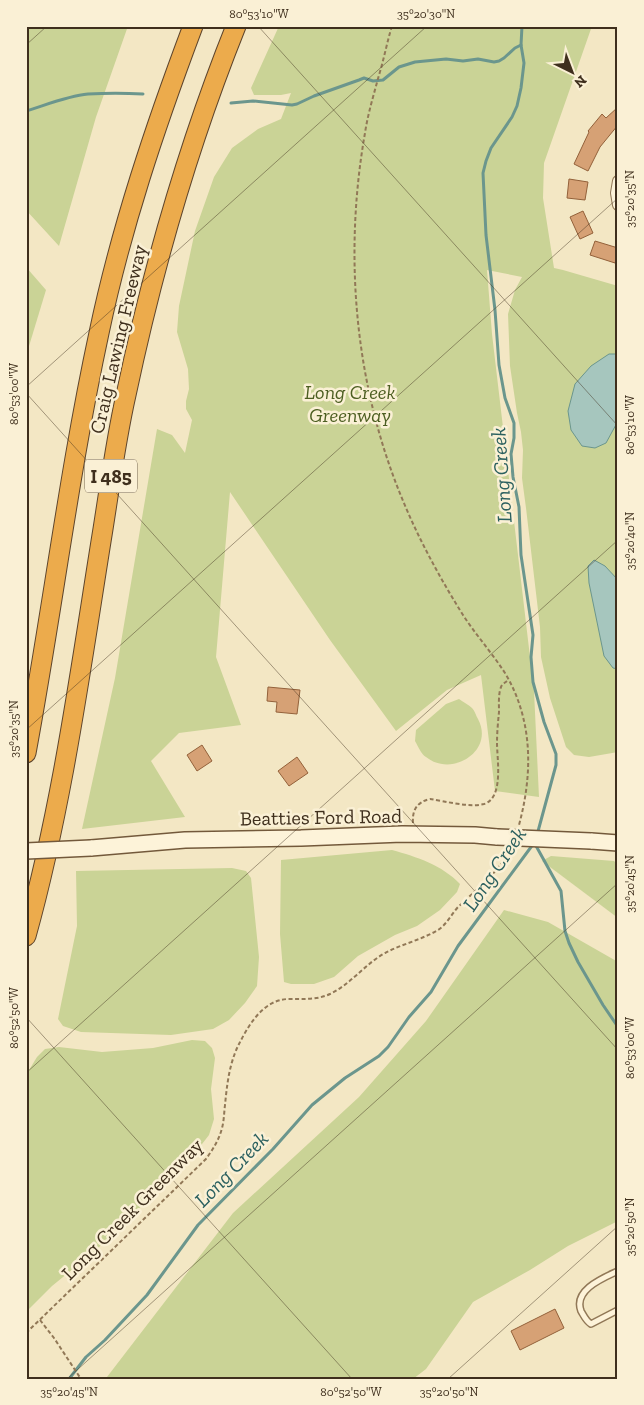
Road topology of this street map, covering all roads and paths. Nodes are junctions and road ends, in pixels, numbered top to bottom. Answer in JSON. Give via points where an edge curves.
{"nodes":[{"id":1,"x":193,"y":26,"type":"edge"},
{"id":2,"x":236,"y":26,"type":"edge"},
{"id":3,"x":392,"y":26,"type":"edge"},
{"id":4,"x":618,"y":181,"type":"edge"},
{"id":5,"x":618,"y":205,"type":"edge"},
{"id":6,"x":509,"y":680,"type":"junction"},
{"id":7,"x":26,"y":753,"type":"edge"},
{"id":8,"x":518,"y":828,"type":"dead end"},
{"id":9,"x":414,"y":835,"type":"junction"},
{"id":10,"x":618,"y":843,"type":"edge"},
{"id":11,"x":510,"y":849,"type":"dead end"},
{"id":12,"x":26,"y":851,"type":"edge"},
{"id":13,"x":26,"y":936,"type":"edge"},
{"id":14,"x":618,"y":1271,"type":"edge"},
{"id":15,"x":618,"y":1310,"type":"edge"},
{"id":16,"x":40,"y":1320,"type":"junction"},
{"id":17,"x":26,"y":1333,"type":"edge"},
{"id":18,"x":80,"y":1379,"type":"edge"}],
"edges":[{"from":1,"to":7,"type":"highway","name":"Craig Lawing Freeway","number":"I 485","via":[[148,151],[121,240],[99,331],[78,434]]},
{"from":2,"to":13,"type":"highway","name":"Craig Lawing Freeway","number":"I 485","via":[[192,149],[147,302],[125,396],[66,758]]},
{"from":3,"to":6,"type":"path","via":[[372,97],[356,201],[354,264],[363,360],[392,472],[424,547],[464,615]]},
{"from":4,"to":5,"type":"street"},
{"from":6,"to":8,"type":"path","via":[[522,713],[529,744],[527,787]]},
{"from":6,"to":9,"type":"path","via":[[502,685],[499,700],[498,773],[494,794],[488,802],[477,805],[425,800],[414,810]]},
{"from":9,"to":10,"type":"main road","name":"Beatties Ford Road","bridge":true},
{"from":9,"to":12,"type":"main road","name":"Beatties Ford Road","bridge":true,"via":[[185,840]]},
{"from":11,"to":16,"type":"path","name":"Long Creek Greenway","via":[[490,878],[438,930],[384,953],[326,996],[285,999],[262,1010],[232,1061],[222,1126],[213,1149],[196,1170]]},
{"from":14,"to":15,"type":"lane","via":[[589,1287],[579,1302],[583,1315],[591,1324]]},
{"from":16,"to":17,"type":"path","name":"Long Creek Greenway"},
{"from":16,"to":18,"type":"path"}]}
